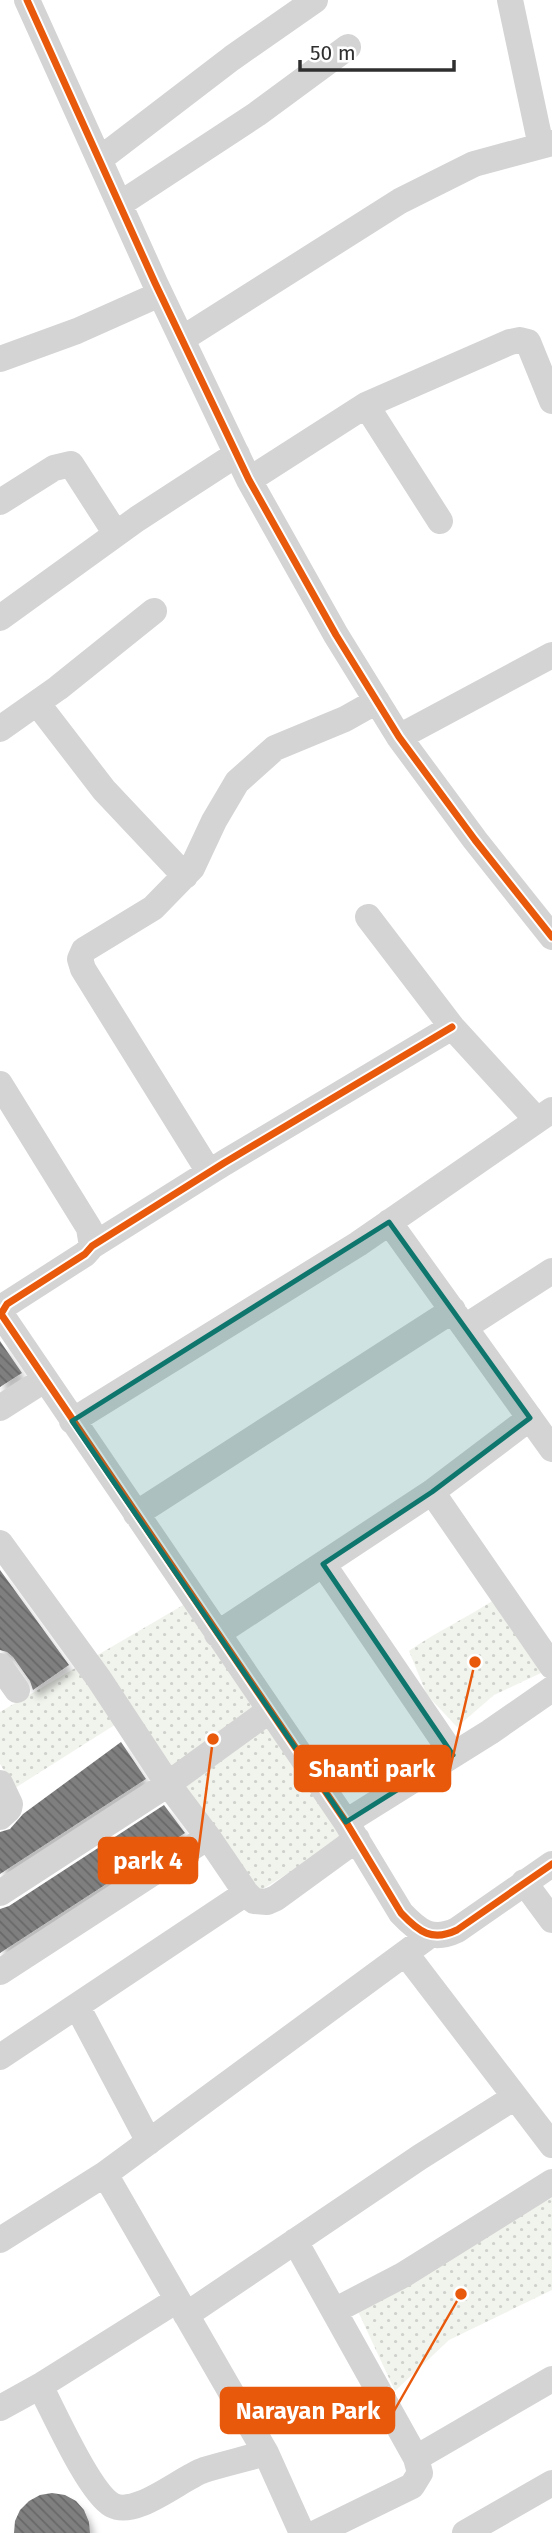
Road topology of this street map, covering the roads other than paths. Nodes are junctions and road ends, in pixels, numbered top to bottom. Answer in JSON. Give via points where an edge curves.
{"nodes":[{"id":1,"x":316,"y":0,"type":"edge"},
{"id":2,"x":510,"y":0,"type":"edge"},
{"id":3,"x":33,"y":2,"type":"edge"},
{"id":4,"x":348,"y":47,"type":"dead end"},
{"id":5,"x":547,"y":144,"type":"edge"},
{"id":6,"x":100,"y":159,"type":"junction"},
{"id":7,"x":120,"y":204,"type":"junction"},
{"id":8,"x":160,"y":294,"type":"junction"},
{"id":9,"x":182,"y":339,"type":"junction"},
{"id":10,"x":0,"y":359,"type":"edge"},
{"id":11,"x":552,"y":401,"type":"edge"},
{"id":12,"x":366,"y":405,"type":"junction"},
{"id":13,"x":237,"y":454,"type":"junction"},
{"id":14,"x":249,"y":480,"type":"junction"},
{"id":15,"x":0,"y":502,"type":"edge"},
{"id":16,"x":440,"y":521,"type":"dead end"},
{"id":17,"x":116,"y":534,"type":"junction"},
{"id":18,"x":154,"y":611,"type":"dead end"},
{"id":19,"x":0,"y":618,"type":"edge"},
{"id":20,"x":552,"y":655,"type":"edge"},
{"id":21,"x":377,"y":701,"type":"junction"},
{"id":22,"x":37,"y":703,"type":"junction"},
{"id":23,"x":0,"y":729,"type":"edge"},
{"id":24,"x":399,"y":737,"type":"junction"},
{"id":25,"x":184,"y":876,"type":"junction"},
{"id":26,"x":368,"y":916,"type":"dead end"},
{"id":27,"x":552,"y":937,"type":"edge"},
{"id":28,"x":452,"y":1027,"type":"junction"},
{"id":29,"x":0,"y":1084,"type":"edge"},
{"id":30,"x":545,"y":1115,"type":"edge"},
{"id":31,"x":209,"y":1172,"type":"junction"},
{"id":32,"x":390,"y":1222,"type":"junction"},
{"id":33,"x":92,"y":1246,"type":"junction"},
{"id":34,"x":552,"y":1271,"type":"edge"},
{"id":35,"x":1,"y":1311,"type":"edge"},
{"id":36,"x":459,"y":1318,"type":"junction"},
{"id":37,"x":44,"y":1380,"type":"junction"},
{"id":38,"x":0,"y":1408,"type":"edge"},
{"id":39,"x":530,"y":1418,"type":"junction"},
{"id":40,"x":72,"y":1421,"type":"junction"},
{"id":41,"x":552,"y":1449,"type":"edge"},
{"id":42,"x":432,"y":1492,"type":"junction"},
{"id":43,"x":136,"y":1514,"type":"junction"},
{"id":44,"x":0,"y":1543,"type":"edge"},
{"id":45,"x":323,"y":1564,"type":"junction"},
{"id":46,"x":217,"y":1634,"type":"junction"},
{"id":47,"x":0,"y":1666,"type":"edge"},
{"id":48,"x":552,"y":1666,"type":"edge"},
{"id":49,"x":552,"y":1689,"type":"edge"},
{"id":50,"x":17,"y":1690,"type":"dead end"},
{"id":51,"x":270,"y":1710,"type":"junction"},
{"id":52,"x":453,"y":1755,"type":"junction"},
{"id":53,"x":0,"y":1783,"type":"edge"},
{"id":54,"x":169,"y":1784,"type":"junction"},
{"id":55,"x":0,"y":1817,"type":"edge"},
{"id":56,"x":352,"y":1830,"type":"junction"},
{"id":57,"x":208,"y":1837,"type":"junction"},
{"id":58,"x":552,"y":1864,"type":"edge"},
{"id":59,"x":524,"y":1882,"type":"junction"},
{"id":60,"x":246,"y":1893,"type":"junction"},
{"id":61,"x":0,"y":1894,"type":"edge"},
{"id":62,"x":552,"y":1920,"type":"edge"},
{"id":63,"x":430,"y":1935,"type":"junction"},
{"id":64,"x":406,"y":1954,"type":"junction"},
{"id":65,"x":0,"y":1972,"type":"edge"},
{"id":66,"x":77,"y":2006,"type":"junction"},
{"id":67,"x":0,"y":2057,"type":"edge"},
{"id":68,"x":515,"y":2097,"type":"junction"},
{"id":69,"x":149,"y":2141,"type":"junction"},
{"id":70,"x":552,"y":2145,"type":"edge"},
{"id":71,"x":105,"y":2174,"type":"junction"},
{"id":72,"x":552,"y":2182,"type":"edge"},
{"id":73,"x":0,"y":2240,"type":"edge"},
{"id":74,"x":295,"y":2241,"type":"junction"},
{"id":75,"x":182,"y":2307,"type":"junction"},
{"id":76,"x":334,"y":2311,"type":"junction"},
{"id":77,"x":552,"y":2379,"type":"edge"},
{"id":78,"x":40,"y":2386,"type":"junction"},
{"id":79,"x":0,"y":2408,"type":"edge"},
{"id":80,"x":266,"y":2453,"type":"junction"},
{"id":81,"x":416,"y":2458,"type":"junction"},
{"id":82,"x":552,"y":2483,"type":"edge"},
{"id":83,"x":298,"y":2530,"type":"edge"},
{"id":84,"x":465,"y":2533,"type":"edge"}],
"edges":[{"from":1,"to":6,"type":"street"},
{"from":2,"to":5,"type":"street"},
{"from":3,"to":6,"type":"street"},
{"from":4,"to":7,"type":"street","via":[[247,121]]},
{"from":5,"to":9,"type":"street","via":[[474,164],[400,201]]},
{"from":6,"to":7,"type":"street"},
{"from":7,"to":8,"type":"street"},
{"from":8,"to":9,"type":"street"},
{"from":8,"to":10,"type":"street"},
{"from":9,"to":13,"type":"street"},
{"from":11,"to":12,"type":"street","via":[[528,342],[520,340]]},
{"from":12,"to":14,"type":"street"},
{"from":12,"to":16,"type":"street"},
{"from":13,"to":14,"type":"street"},
{"from":13,"to":17,"type":"street"},
{"from":14,"to":21,"type":"street"},
{"from":15,"to":17,"type":"street","via":[[54,468],[71,464]]},
{"from":17,"to":19,"type":"street"},
{"from":18,"to":22,"type":"street"},
{"from":20,"to":24,"type":"street"},
{"from":21,"to":24,"type":"street"},
{"from":21,"to":25,"type":"street","via":[[275,748],[237,782]]},
{"from":22,"to":23,"type":"street"},
{"from":22,"to":25,"type":"street","via":[[104,790]]},
{"from":24,"to":27,"type":"street"},
{"from":25,"to":31,"type":"street","via":[[153,908],[95,942],[80,958]]},
{"from":26,"to":28,"type":"street"},
{"from":28,"to":30,"type":"street"},
{"from":28,"to":31,"type":"street"},
{"from":29,"to":33,"type":"street","via":[[89,1227]]},
{"from":30,"to":32,"type":"street"},
{"from":31,"to":33,"type":"street"},
{"from":32,"to":36,"type":"street"},
{"from":32,"to":40,"type":"street"},
{"from":33,"to":35,"type":"street"},
{"from":34,"to":36,"type":"street"},
{"from":35,"to":37,"type":"street"},
{"from":36,"to":39,"type":"street"},
{"from":36,"to":43,"type":"street"},
{"from":37,"to":38,"type":"street"},
{"from":37,"to":40,"type":"street"},
{"from":39,"to":41,"type":"street"},
{"from":39,"to":42,"type":"street"},
{"from":40,"to":43,"type":"street"},
{"from":42,"to":45,"type":"street"},
{"from":42,"to":48,"type":"street"},
{"from":43,"to":46,"type":"street"},
{"from":44,"to":54,"type":"street"},
{"from":45,"to":46,"type":"street"},
{"from":45,"to":52,"type":"street"},
{"from":46,"to":51,"type":"street"},
{"from":47,"to":50,"type":"street"},
{"from":49,"to":52,"type":"street"},
{"from":51,"to":54,"type":"street"},
{"from":51,"to":56,"type":"street"},
{"from":52,"to":56,"type":"street"},
{"from":53,"to":55,"type":"street","via":[[10,1804]]},
{"from":54,"to":57,"type":"street"},
{"from":54,"to":61,"type":"street"},
{"from":56,"to":60,"type":"street","via":[[276,1898],[254,1901]]},
{"from":56,"to":63,"type":"street","via":[[401,1913]]},
{"from":57,"to":60,"type":"street"},
{"from":57,"to":65,"type":"street"},
{"from":58,"to":59,"type":"street"},
{"from":59,"to":62,"type":"street"},
{"from":59,"to":63,"type":"street","via":[[457,1930],[444,1936]]},
{"from":60,"to":66,"type":"street"},
{"from":63,"to":64,"type":"street"},
{"from":64,"to":68,"type":"street"},
{"from":64,"to":69,"type":"street"},
{"from":66,"to":67,"type":"street"},
{"from":66,"to":69,"type":"street"},
{"from":68,"to":70,"type":"street"},
{"from":68,"to":74,"type":"street"},
{"from":69,"to":71,"type":"street"},
{"from":71,"to":73,"type":"street"},
{"from":71,"to":75,"type":"street"},
{"from":72,"to":76,"type":"street","via":[[403,2275]]},
{"from":74,"to":75,"type":"street"},
{"from":74,"to":76,"type":"street"},
{"from":75,"to":78,"type":"street"},
{"from":75,"to":80,"type":"street"},
{"from":76,"to":81,"type":"street"},
{"from":77,"to":81,"type":"street"},
{"from":78,"to":79,"type":"street"},
{"from":78,"to":80,"type":"street","via":[[93,2485],[121,2508],[148,2501],[201,2471]]},
{"from":80,"to":83,"type":"street"},
{"from":81,"to":83,"type":"street","via":[[420,2473],[412,2486]]},
{"from":82,"to":84,"type":"street"}]}
